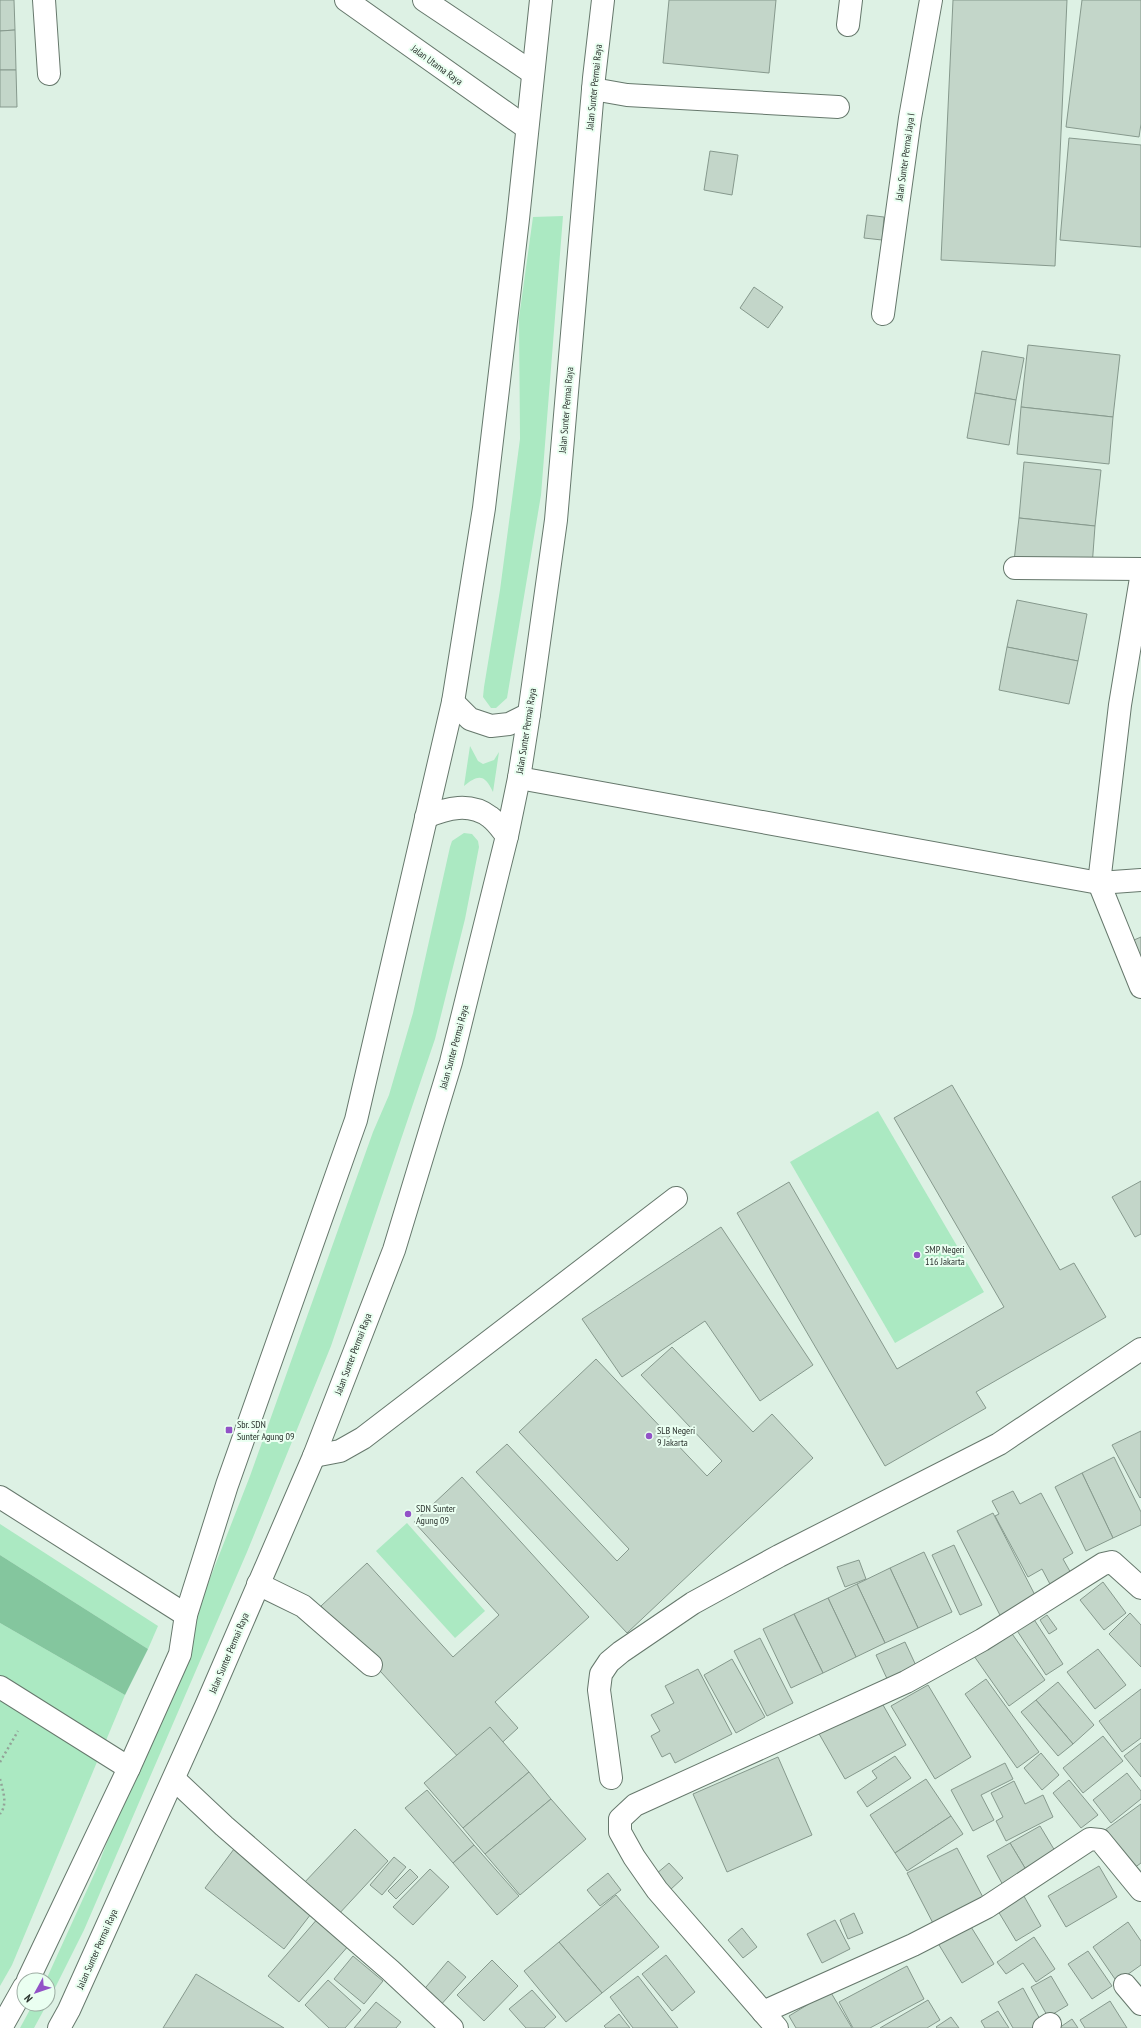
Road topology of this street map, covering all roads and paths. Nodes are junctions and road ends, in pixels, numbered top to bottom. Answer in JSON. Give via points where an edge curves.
{"nodes":[{"id":1,"x":44,"y":0,"type":"edge"},
{"id":2,"x":346,"y":0,"type":"edge"},
{"id":3,"x":424,"y":0,"type":"edge"},
{"id":4,"x":541,"y":0,"type":"edge"},
{"id":5,"x":603,"y":0,"type":"edge"},
{"id":6,"x":851,"y":0,"type":"edge"},
{"id":7,"x":931,"y":0,"type":"edge"},
{"id":8,"x":848,"y":25,"type":"dead end"},
{"id":9,"x":533,"y":73,"type":"junction"},
{"id":10,"x":49,"y":74,"type":"dead end"},
{"id":11,"x":593,"y":89,"type":"junction"},
{"id":12,"x":838,"y":107,"type":"dead end"},
{"id":13,"x":527,"y":128,"type":"junction"},
{"id":14,"x":883,"y":314,"type":"dead end"},
{"id":15,"x":1015,"y":568,"type":"dead end"},
{"id":16,"x":1141,"y":568,"type":"edge"},
{"id":17,"x":1141,"y":578,"type":"edge"},
{"id":18,"x":453,"y":702,"type":"junction"},
{"id":19,"x":529,"y":714,"type":"junction"},
{"id":20,"x":519,"y":778,"type":"junction"},
{"id":21,"x":426,"y":817,"type":"junction"},
{"id":22,"x":506,"y":836,"type":"junction"},
{"id":23,"x":1141,"y":880,"type":"edge"},
{"id":24,"x":1099,"y":883,"type":"junction"},
{"id":25,"x":1141,"y":986,"type":"edge"},
{"id":26,"x":676,"y":1198,"type":"dead end"},
{"id":27,"x":1141,"y":1349,"type":"edge"},
{"id":28,"x":314,"y":1456,"type":"junction"},
{"id":29,"x":0,"y":1497,"type":"edge"},
{"id":30,"x":258,"y":1584,"type":"junction"},
{"id":31,"x":1141,"y":1588,"type":"edge"},
{"id":32,"x":186,"y":1615,"type":"junction"},
{"id":33,"x":371,"y":1665,"type":"dead end"},
{"id":34,"x":0,"y":1687,"type":"edge"},
{"id":35,"x":32,"y":1706,"type":"junction"},
{"id":36,"x":0,"y":1762,"type":"edge"},
{"id":37,"x":129,"y":1768,"type":"junction"},
{"id":38,"x":611,"y":1778,"type":"dead end"},
{"id":39,"x":0,"y":1779,"type":"edge"},
{"id":40,"x":174,"y":1780,"type":"junction"},
{"id":41,"x":0,"y":1814,"type":"edge"},
{"id":42,"x":1141,"y":1890,"type":"edge"},
{"id":43,"x":32,"y":1972,"type":"edge"},
{"id":44,"x":1125,"y":1985,"type":"dead end"},
{"id":45,"x":16,"y":1990,"type":"edge"},
{"id":46,"x":0,"y":1998,"type":"edge"},
{"id":47,"x":16,"y":2001,"type":"edge"},
{"id":48,"x":1141,"y":2004,"type":"edge"},
{"id":49,"x":770,"y":2020,"type":"edge"},
{"id":50,"x":1,"y":2028,"type":"edge"},
{"id":51,"x":59,"y":2028,"type":"edge"},
{"id":52,"x":452,"y":2028,"type":"edge"}],
"edges":[{"from":1,"to":10,"type":"street"},
{"from":2,"to":13,"type":"street","name":"Jalan Utama Raya"},
{"from":3,"to":9,"type":"street"},
{"from":4,"to":9,"type":"street"},
{"from":5,"to":11,"type":"street","name":"Jalan Sunter Permai Raya"},
{"from":6,"to":8,"type":"street"},
{"from":7,"to":14,"type":"street","name":"Jalan Sunter Permai Jaya I","via":[[910,118]]},
{"from":9,"to":13,"type":"street"},
{"from":11,"to":12,"type":"street","via":[[627,95]]},
{"from":11,"to":19,"type":"street","name":"Jalan Sunter Permai Raya","via":[[556,520]]},
{"from":13,"to":18,"type":"street","via":[[484,508]]},
{"from":15,"to":16,"type":"street"},
{"from":17,"to":24,"type":"street","via":[[1120,705]]},
{"from":18,"to":19,"type":"street","via":[[470,719],[491,726],[509,724]]},
{"from":18,"to":21,"type":"street"},
{"from":19,"to":20,"type":"street","name":"Jalan Sunter Permai Raya"},
{"from":20,"to":22,"type":"street","name":"Jalan Sunter Permai Raya"},
{"from":20,"to":24,"type":"street"},
{"from":21,"to":22,"type":"street","via":[[447,808],[472,809],[491,818]]},
{"from":21,"to":32,"type":"street","via":[[356,1120],[239,1449]]},
{"from":22,"to":28,"type":"street","name":"Jalan Sunter Permai Raya","via":[[451,1062],[394,1250]]},
{"from":23,"to":24,"type":"street"},
{"from":24,"to":25,"type":"street"},
{"from":26,"to":28,"type":"street","via":[[363,1438],[340,1451]]},
{"from":27,"to":38,"type":"street","via":[[999,1444],[778,1556],[693,1603],[621,1652],[601,1674],[599,1690]]},
{"from":28,"to":30,"type":"street","name":"Jalan Sunter Permai Raya"},
{"from":29,"to":32,"type":"street"},
{"from":30,"to":33,"type":"street","via":[[303,1606]]},
{"from":30,"to":40,"type":"street","name":"Jalan Sunter Permai Raya"},
{"from":31,"to":49,"type":"street","via":[[1112,1562],[1103,1564],[982,1640],[906,1682],[635,1805],[620,1819],[620,1832],[634,1858],[657,1890]]},
{"from":32,"to":37,"type":"street","via":[[180,1654]]},
{"from":34,"to":35,"type":"street"},
{"from":35,"to":36,"type":"path"},
{"from":35,"to":37,"type":"street"},
{"from":37,"to":43,"type":"street"},
{"from":39,"to":41,"type":"path","via":[[5,1809]]},
{"from":40,"to":51,"type":"street","name":"Jalan Sunter Permai Raya"},
{"from":40,"to":52,"type":"street","via":[[390,1970]]},
{"from":42,"to":49,"type":"street","via":[[1100,1840],[1090,1839],[987,1908]]},
{"from":44,"to":48,"type":"street"},
{"from":45,"to":46,"type":"street"},
{"from":47,"to":50,"type":"street"}]}
